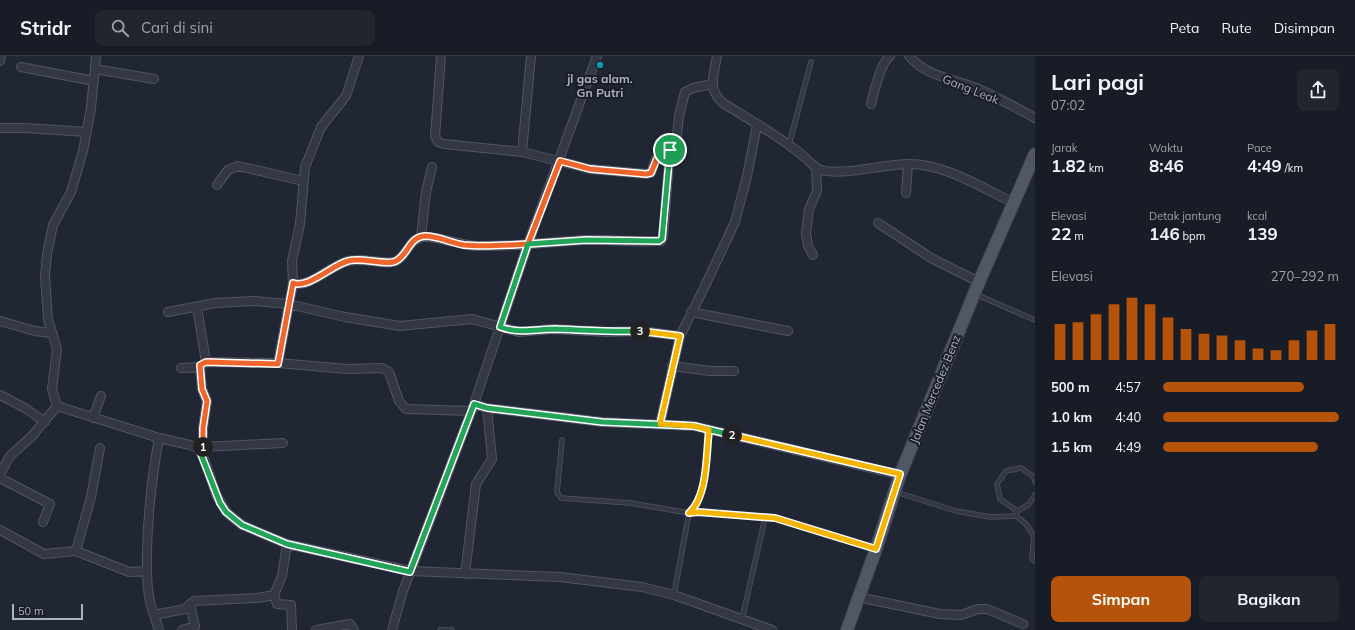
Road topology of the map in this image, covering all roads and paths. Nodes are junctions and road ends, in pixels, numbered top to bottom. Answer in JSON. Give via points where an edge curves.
{"nodes":[{"id":1,"x":1,"y":56,"type":"edge"},
{"id":2,"x":96,"y":56,"type":"edge"},
{"id":3,"x":359,"y":56,"type":"edge"},
{"id":4,"x":441,"y":56,"type":"edge"},
{"id":5,"x":531,"y":56,"type":"edge"},
{"id":6,"x":598,"y":56,"type":"edge"},
{"id":7,"x":717,"y":56,"type":"edge"},
{"id":8,"x":890,"y":56,"type":"edge"},
{"id":9,"x":910,"y":56,"type":"edge"},
{"id":10,"x":0,"y":61,"type":"edge"},
{"id":11,"x":811,"y":62,"type":"dead end"},
{"id":12,"x":21,"y":67,"type":"dead end"},
{"id":13,"x":95,"y":69,"type":"junction"},
{"id":14,"x":154,"y":79,"type":"dead end"},
{"id":15,"x":94,"y":81,"type":"junction"},
{"id":16,"x":713,"y":84,"type":"junction"},
{"id":17,"x":870,"y":104,"type":"dead end"},
{"id":18,"x":1035,"y":118,"type":"edge"},
{"id":19,"x":757,"y":125,"type":"junction"},
{"id":20,"x":0,"y":128,"type":"edge"},
{"id":21,"x":87,"y":132,"type":"junction"},
{"id":22,"x":789,"y":146,"type":"junction"},
{"id":23,"x":670,"y":150,"type":"junction"},
{"id":24,"x":522,"y":152,"type":"junction"},
{"id":25,"x":1035,"y":155,"type":"edge"},
{"id":26,"x":560,"y":161,"type":"junction"},
{"id":27,"x":908,"y":164,"type":"junction"},
{"id":28,"x":432,"y":167,"type":"dead end"},
{"id":29,"x":816,"y":168,"type":"junction"},
{"id":30,"x":303,"y":182,"type":"junction"},
{"id":31,"x":217,"y":185,"type":"dead end"},
{"id":32,"x":906,"y":192,"type":"dead end"},
{"id":33,"x":1014,"y":203,"type":"junction"},
{"id":34,"x":878,"y":223,"type":"dead end"},
{"id":35,"x":421,"y":237,"type":"junction"},
{"id":36,"x":528,"y":244,"type":"junction"},
{"id":37,"x":813,"y":255,"type":"dead end"},
{"id":38,"x":979,"y":282,"type":"junction"},
{"id":39,"x":293,"y":283,"type":"junction"},
{"id":40,"x":974,"y":294,"type":"junction"},
{"id":41,"x":288,"y":304,"type":"junction"},
{"id":42,"x":197,"y":307,"type":"junction"},
{"id":43,"x":168,"y":312,"type":"dead end"},
{"id":44,"x":691,"y":312,"type":"junction"},
{"id":45,"x":1035,"y":320,"type":"edge"},
{"id":46,"x":0,"y":321,"type":"edge"},
{"id":47,"x":500,"y":327,"type":"junction"},
{"id":48,"x":788,"y":331,"type":"dead end"},
{"id":49,"x":51,"y":333,"type":"junction"},
{"id":50,"x":680,"y":336,"type":"junction"},
{"id":51,"x":203,"y":364,"type":"junction"},
{"id":52,"x":278,"y":364,"type":"junction"},
{"id":53,"x":672,"y":366,"type":"junction"},
{"id":54,"x":181,"y":368,"type":"dead end"},
{"id":55,"x":734,"y":371,"type":"dead end"},
{"id":56,"x":0,"y":396,"type":"edge"},
{"id":57,"x":101,"y":396,"type":"dead end"},
{"id":58,"x":57,"y":406,"type":"junction"},
{"id":59,"x":472,"y":408,"type":"junction"},
{"id":60,"x":487,"y":408,"type":"junction"},
{"id":61,"x":93,"y":418,"type":"junction"},
{"id":62,"x":45,"y":422,"type":"junction"},
{"id":63,"x":660,"y":424,"type":"junction"},
{"id":64,"x":709,"y":430,"type":"junction"},
{"id":65,"x":159,"y":438,"type":"junction"},
{"id":66,"x":562,"y":440,"type":"dead end"},
{"id":67,"x":283,"y":443,"type":"dead end"},
{"id":68,"x":100,"y":448,"type":"dead end"},
{"id":69,"x":201,"y":448,"type":"junction"},
{"id":70,"x":0,"y":474,"type":"edge"},
{"id":71,"x":900,"y":474,"type":"junction"},
{"id":72,"x":0,"y":478,"type":"edge"},
{"id":73,"x":1035,"y":478,"type":"edge"},
{"id":74,"x":895,"y":492,"type":"junction"},
{"id":75,"x":1035,"y":495,"type":"edge"},
{"id":76,"x":1017,"y":511,"type":"junction"},
{"id":77,"x":689,"y":513,"type":"junction"},
{"id":78,"x":1016,"y":516,"type":"junction"},
{"id":79,"x":765,"y":518,"type":"junction"},
{"id":80,"x":43,"y":522,"type":"dead end"},
{"id":81,"x":0,"y":530,"type":"edge"},
{"id":82,"x":287,"y":544,"type":"junction"},
{"id":83,"x":876,"y":549,"type":"junction"},
{"id":84,"x":76,"y":551,"type":"junction"},
{"id":85,"x":1035,"y":562,"type":"edge"},
{"id":86,"x":146,"y":571,"type":"junction"},
{"id":87,"x":410,"y":572,"type":"junction"},
{"id":88,"x":465,"y":574,"type":"junction"},
{"id":89,"x":274,"y":595,"type":"junction"},
{"id":90,"x":674,"y":595,"type":"junction"},
{"id":91,"x":858,"y":597,"type":"junction"},
{"id":92,"x":190,"y":604,"type":"junction"},
{"id":93,"x":154,"y":615,"type":"junction"},
{"id":94,"x":742,"y":619,"type":"junction"},
{"id":95,"x":1024,"y":624,"type":"dead end"},
{"id":96,"x":159,"y":630,"type":"edge"},
{"id":97,"x":182,"y":630,"type":"edge"},
{"id":98,"x":292,"y":630,"type":"edge"},
{"id":99,"x":316,"y":630,"type":"edge"},
{"id":100,"x":354,"y":630,"type":"edge"},
{"id":101,"x":392,"y":630,"type":"edge"},
{"id":102,"x":440,"y":630,"type":"edge"},
{"id":103,"x":452,"y":630,"type":"edge"},
{"id":104,"x":772,"y":630,"type":"edge"},
{"id":105,"x":847,"y":630,"type":"edge"}],
"edges":[{"from":1,"to":10,"type":"street"},
{"from":2,"to":13,"type":"street"},
{"from":3,"to":30,"type":"street","via":[[346,96],[314,141]]},
{"from":4,"to":24,"type":"street","via":[[435,136],[438,142]]},
{"from":5,"to":24,"type":"street"},
{"from":6,"to":26,"type":"street"},
{"from":7,"to":16,"type":"street"},
{"from":8,"to":17,"type":"street"},
{"from":9,"to":18,"type":"street","name":"Gang Leak","via":[[913,61],[933,73],[977,88]]},
{"from":11,"to":22,"type":"lane"},
{"from":12,"to":15,"type":"street"},
{"from":13,"to":14,"type":"street"},
{"from":13,"to":15,"type":"street"},
{"from":15,"to":21,"type":"street"},
{"from":16,"to":19,"type":"street","via":[[714,93],[719,99]]},
{"from":16,"to":23,"type":"street","via":[[685,92],[679,116],[677,142]]},
{"from":19,"to":22,"type":"street"},
{"from":19,"to":44,"type":"street","via":[[735,222]]},
{"from":20,"to":21,"type":"street"},
{"from":21,"to":49,"type":"street","via":[[73,185],[50,234],[45,276]]},
{"from":22,"to":29,"type":"street"},
{"from":23,"to":26,"type":"street","via":[[658,156],[651,173],[646,174],[590,169]]},
{"from":23,"to":36,"type":"street","via":[[663,237],[660,241],[586,240]]},
{"from":24,"to":26,"type":"street"},
{"from":25,"to":33,"type":"main road","name":"Jalan Mercedez Benz"},
{"from":26,"to":36,"type":"street"},
{"from":27,"to":29,"type":"street","via":[[837,171]]},
{"from":27,"to":32,"type":"street"},
{"from":27,"to":33,"type":"street","via":[[947,171]]},
{"from":28,"to":35,"type":"street","via":[[426,192]]},
{"from":29,"to":37,"type":"street","via":[[817,191],[809,209],[806,233],[808,246]]},
{"from":30,"to":31,"type":"street","via":[[238,166],[228,170]]},
{"from":30,"to":39,"type":"street","via":[[300,224],[292,261]]},
{"from":33,"to":38,"type":"main road","name":"Jalan Mercedez Benz"},
{"from":34,"to":38,"type":"street","via":[[931,258]]},
{"from":35,"to":36,"type":"street","via":[[474,246]]},
{"from":35,"to":39,"type":"street","via":[[411,243],[394,262],[359,259],[347,261],[307,283]]},
{"from":36,"to":47,"type":"street"},
{"from":38,"to":40,"type":"main road","name":"Jalan Mercedez Benz"},
{"from":39,"to":41,"type":"street"},
{"from":40,"to":45,"type":"lane"},
{"from":40,"to":71,"type":"main road","name":"Jalan Mercedez Benz"},
{"from":41,"to":42,"type":"street","via":[[244,301]]},
{"from":41,"to":47,"type":"street","via":[[400,326],[472,319]]},
{"from":41,"to":52,"type":"street"},
{"from":42,"to":43,"type":"street"},
{"from":42,"to":51,"type":"street"},
{"from":44,"to":48,"type":"street"},
{"from":44,"to":50,"type":"street"},
{"from":46,"to":49,"type":"street","via":[[35,332]]},
{"from":47,"to":50,"type":"street","via":[[519,332],[553,329],[641,331]]},
{"from":47,"to":59,"type":"street"},
{"from":49,"to":58,"type":"street","via":[[56,340],[57,349],[52,381]]},
{"from":50,"to":53,"type":"street"},
{"from":51,"to":52,"type":"street"},
{"from":51,"to":54,"type":"street"},
{"from":51,"to":69,"type":"street","via":[[202,389],[207,401]]},
{"from":52,"to":59,"type":"street","via":[[347,369],[382,368],[389,372],[399,401],[406,409]]},
{"from":53,"to":55,"type":"street"},
{"from":53,"to":63,"type":"street"},
{"from":56,"to":62,"type":"street","via":[[25,408]]},
{"from":57,"to":61,"type":"street"},
{"from":58,"to":61,"type":"street"},
{"from":58,"to":62,"type":"street"},
{"from":59,"to":60,"type":"street"},
{"from":59,"to":87,"type":"street"},
{"from":60,"to":63,"type":"street","via":[[602,422]]},
{"from":60,"to":88,"type":"street","via":[[492,459],[476,484]]},
{"from":61,"to":65,"type":"street"},
{"from":62,"to":70,"type":"street","via":[[10,456]]},
{"from":63,"to":64,"type":"street","via":[[694,426]]},
{"from":64,"to":71,"type":"street"},
{"from":64,"to":77,"type":"lane","via":[[702,490],[696,507]]},
{"from":65,"to":69,"type":"street"},
{"from":65,"to":86,"type":"street","via":[[151,480]]},
{"from":66,"to":77,"type":"lane","via":[[557,492],[559,497]]},
{"from":67,"to":69,"type":"street"},
{"from":68,"to":84,"type":"street","via":[[91,497]]},
{"from":69,"to":82,"type":"street","via":[[216,494],[226,512],[242,525]]},
{"from":71,"to":74,"type":"main road","name":"Jalan Mercedez Benz"},
{"from":72,"to":80,"type":"street","via":[[50,504]]},
{"from":73,"to":76,"type":"lane","via":[[1021,468],[1006,471],[997,484],[1000,499]]},
{"from":74,"to":78,"type":"lane","via":[[956,511],[990,517]]},
{"from":74,"to":83,"type":"main road","name":"Jalan Mercedez Benz"},
{"from":75,"to":76,"type":"lane","via":[[1028,505]]},
{"from":76,"to":78,"type":"lane"},
{"from":77,"to":79,"type":"lane"},
{"from":77,"to":90,"type":"lane"},
{"from":78,"to":85,"type":"lane","via":[[1026,524],[1034,536],[1032,559]]},
{"from":79,"to":83,"type":"lane","via":[[786,521]]},
{"from":79,"to":94,"type":"lane"},
{"from":81,"to":84,"type":"street","via":[[44,554]]},
{"from":82,"to":87,"type":"street"},
{"from":82,"to":89,"type":"street","via":[[282,576]]},
{"from":83,"to":91,"type":"main road","name":"Jalan Mercedez Benz"},
{"from":84,"to":86,"type":"street","via":[[129,572]]},
{"from":86,"to":93,"type":"street","via":[[149,599]]},
{"from":87,"to":88,"type":"street"},
{"from":87,"to":101,"type":"street"},
{"from":88,"to":90,"type":"street","via":[[515,574],[602,581]]},
{"from":89,"to":92,"type":"street","via":[[196,600]]},
{"from":89,"to":98,"type":"street","via":[[276,603],[291,605]]},
{"from":90,"to":94,"type":"street"},
{"from":91,"to":95,"type":"street","via":[[940,614],[961,615],[983,608]]},
{"from":91,"to":105,"type":"main road","name":"Jalan Mercedez Benz"},
{"from":92,"to":93,"type":"street","via":[[185,609]]},
{"from":92,"to":97,"type":"street","via":[[195,626]]},
{"from":93,"to":96,"type":"street"},
{"from":94,"to":104,"type":"street"},
{"from":99,"to":100,"type":"street","via":[[350,624]]},
{"from":102,"to":103,"type":"lane"}]}
